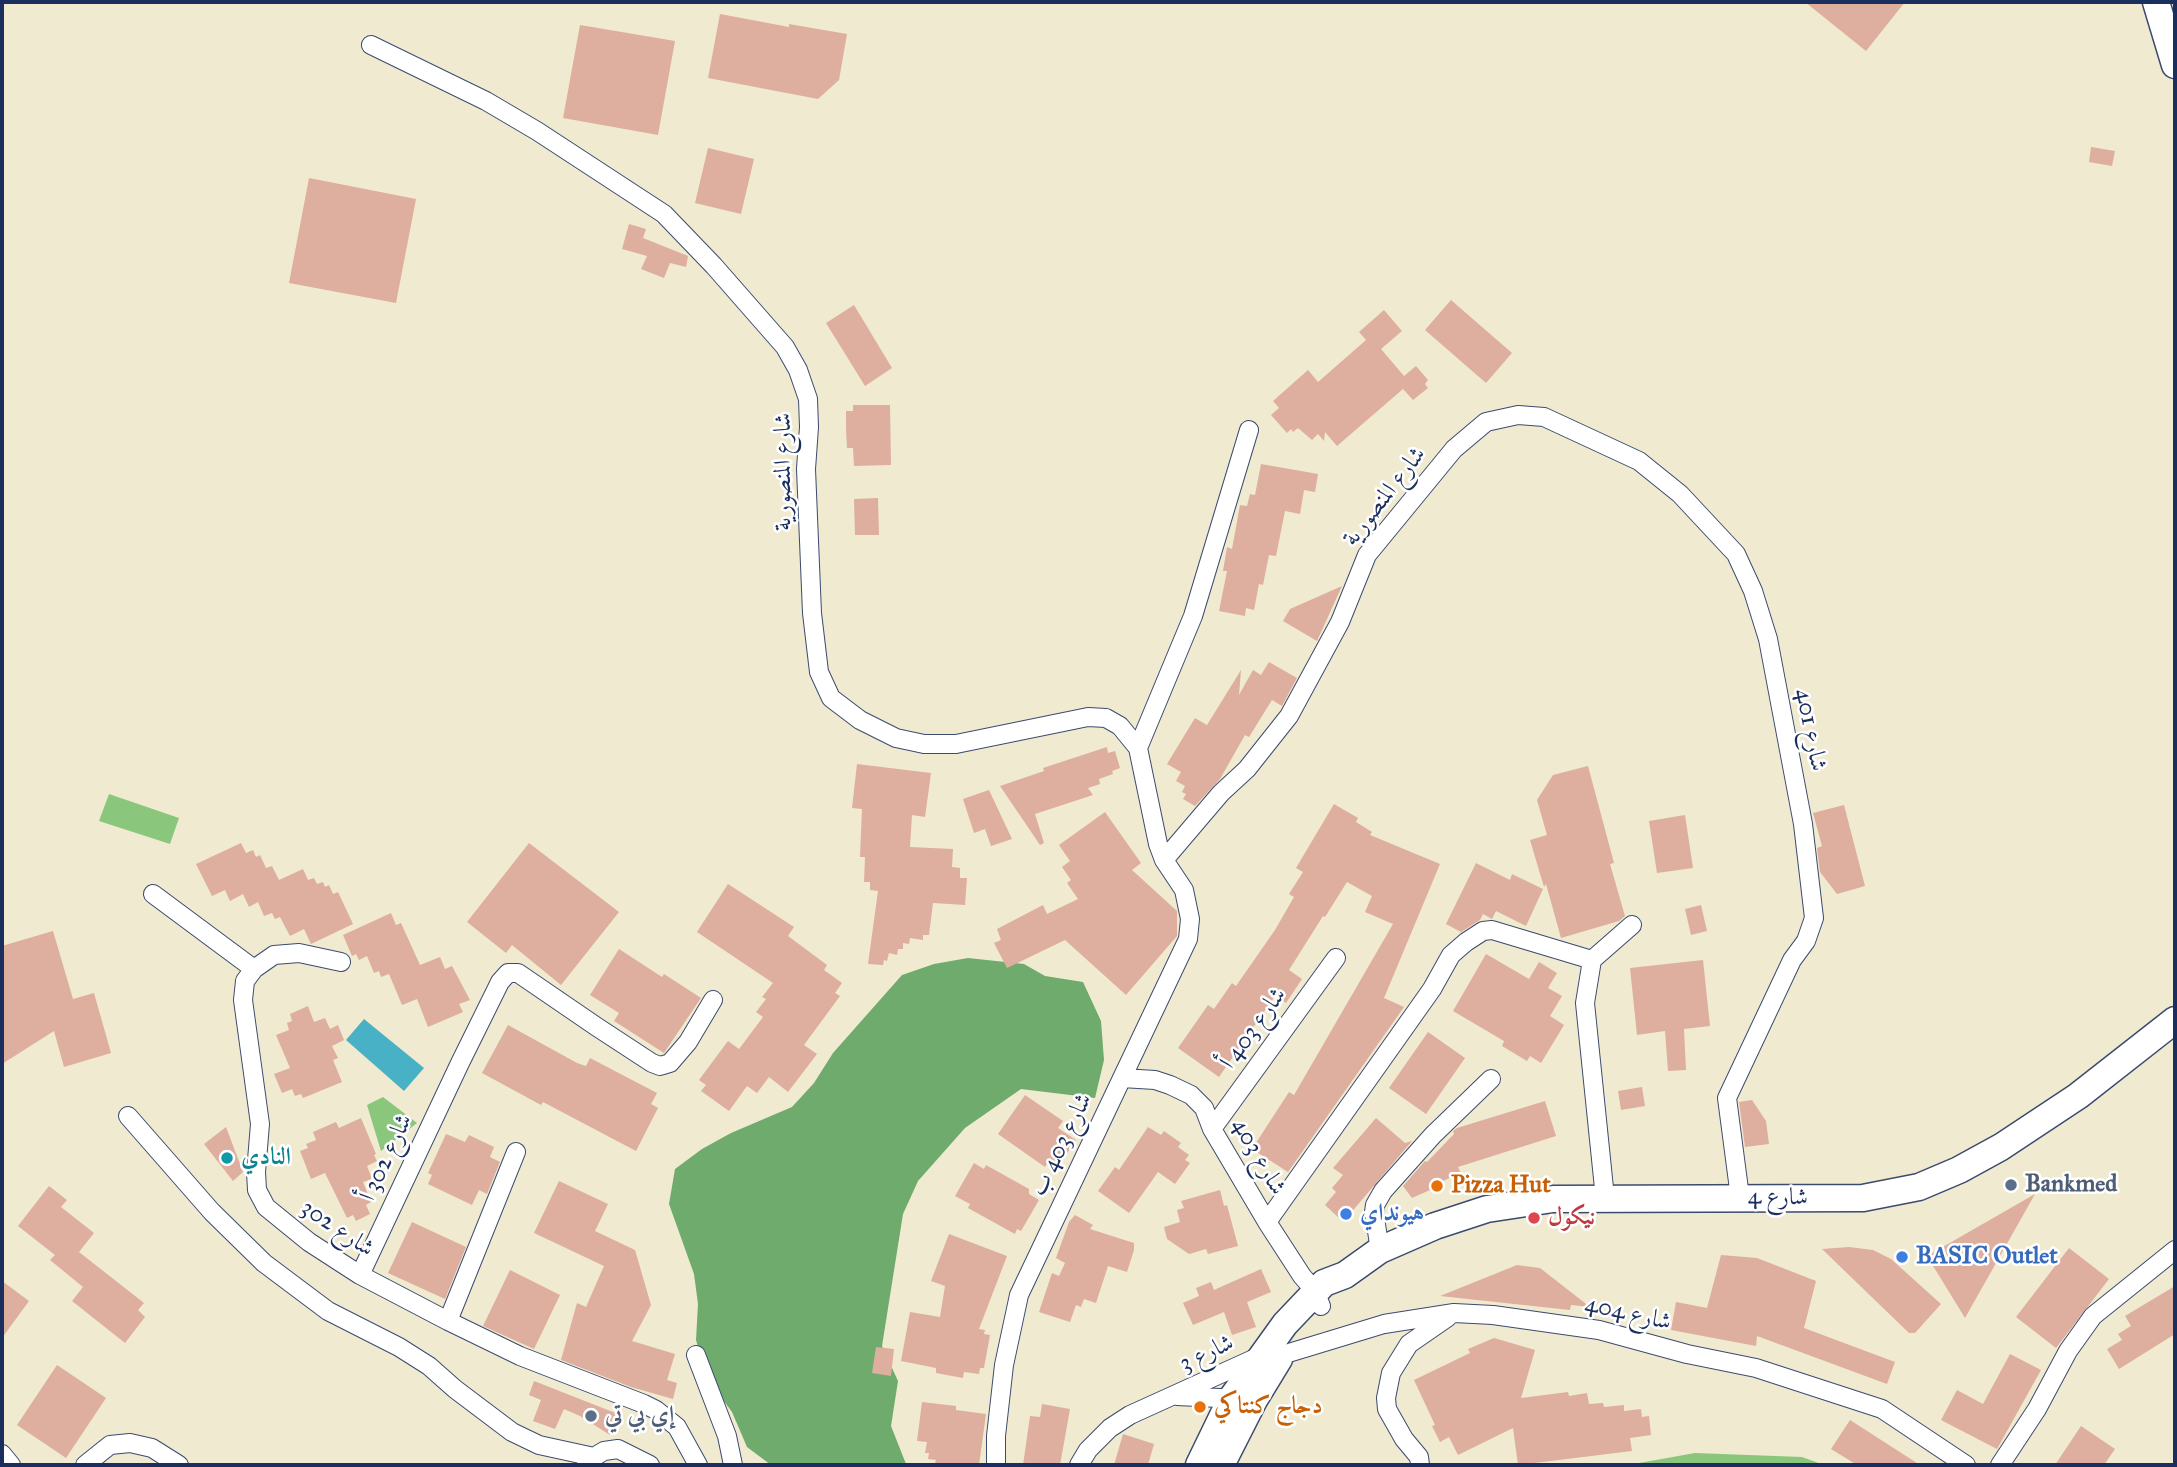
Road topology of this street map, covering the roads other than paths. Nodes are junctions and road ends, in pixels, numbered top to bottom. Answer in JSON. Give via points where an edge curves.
{"nodes":[{"id":1,"x":2156,"y":2,"type":"edge"},
{"id":2,"x":371,"y":45,"type":"dead end"},
{"id":3,"x":2175,"y":65,"type":"edge"},
{"id":4,"x":1486,"y":422,"type":"joint"},
{"id":5,"x":1249,"y":430,"type":"dead end"},
{"id":6,"x":1138,"y":748,"type":"junction"},
{"id":7,"x":1164,"y":860,"type":"junction"},
{"id":8,"x":153,"y":894,"type":"dead end"},
{"id":9,"x":1632,"y":925,"type":"dead end"},
{"id":10,"x":1336,"y":958,"type":"dead end"},
{"id":11,"x":1592,"y":960,"type":"junction"},
{"id":12,"x":341,"y":962,"type":"dead end"},
{"id":13,"x":254,"y":969,"type":"junction"},
{"id":14,"x":713,"y":1000,"type":"dead end"},
{"id":15,"x":2175,"y":1020,"type":"edge"},
{"id":16,"x":1122,"y":1078,"type":"junction"},
{"id":17,"x":1491,"y":1079,"type":"dead end"},
{"id":18,"x":128,"y":1116,"type":"dead end"},
{"id":19,"x":1212,"y":1129,"type":"junction"},
{"id":20,"x":516,"y":1152,"type":"dead end"},
{"id":21,"x":1740,"y":1197,"type":"junction"},
{"id":22,"x":1605,"y":1198,"type":"junction"},
{"id":23,"x":1267,"y":1222,"type":"junction"},
{"id":24,"x":1380,"y":1250,"type":"junction"},
{"id":25,"x":2175,"y":1250,"type":"edge"},
{"id":26,"x":360,"y":1275,"type":"junction"},
{"id":27,"x":1318,"y":1298,"type":"junction"},
{"id":28,"x":1454,"y":1313,"type":"junction"},
{"id":29,"x":448,"y":1321,"type":"junction"},
{"id":30,"x":696,"y":1355,"type":"dead end"},
{"id":31,"x":1271,"y":1355,"type":"junction"},
{"id":32,"x":1174,"y":1396,"type":"junction"},
{"id":33,"x":1242,"y":1399,"type":"junction"},
{"id":34,"x":2,"y":1454,"type":"edge"},
{"id":35,"x":590,"y":1461,"type":"edge"},
{"id":36,"x":11,"y":1465,"type":"edge"},
{"id":37,"x":85,"y":1465,"type":"edge"},
{"id":38,"x":180,"y":1465,"type":"edge"},
{"id":39,"x":650,"y":1465,"type":"edge"},
{"id":40,"x":698,"y":1465,"type":"edge"},
{"id":41,"x":733,"y":1465,"type":"edge"},
{"id":42,"x":996,"y":1465,"type":"edge"},
{"id":43,"x":1079,"y":1465,"type":"edge"},
{"id":44,"x":1199,"y":1465,"type":"edge"},
{"id":45,"x":1221,"y":1465,"type":"edge"},
{"id":46,"x":1420,"y":1465,"type":"edge"},
{"id":47,"x":1966,"y":1465,"type":"edge"},
{"id":48,"x":2000,"y":1465,"type":"edge"}],
"edges":[{"from":1,"to":3,"type":"main road"},
{"from":2,"to":6,"type":"street","name":"شارع المنصورية","via":[[486,101],[664,214],[785,347],[808,399],[812,613],[819,672],[831,698],[860,720],[896,738],[923,744],[956,744],[1088,717],[1106,718],[1120,726]]},
{"from":4,"to":7,"type":"street","name":"شارع المنصورية","via":[[1454,449],[1367,555],[1340,622],[1289,716]]},
{"from":4,"to":21,"type":"street","name":"شارع 401","via":[[1518,415],[1544,417],[1639,461],[1680,494],[1736,554],[1753,591],[1768,639],[1794,774],[1814,918],[1727,1098]]},
{"from":5,"to":6,"type":"street","via":[[1193,616]]},
{"from":6,"to":7,"type":"street"},
{"from":7,"to":16,"type":"street","name":"شارع 403 ب","via":[[1184,890],[1190,919],[1188,939]]},
{"from":8,"to":13,"type":"street"},
{"from":9,"to":11,"type":"street"},
{"from":10,"to":19,"type":"street","name":"شارع 403 أ"},
{"from":11,"to":22,"type":"street","via":[[1585,1003]]},
{"from":11,"to":23,"type":"street","via":[[1492,930],[1466,942],[1451,955],[1432,989]]},
{"from":12,"to":13,"type":"street","via":[[299,953],[274,955]]},
{"from":13,"to":26,"type":"street","name":"شارع 302","via":[[245,981],[243,1000],[260,1124],[257,1190],[266,1207],[286,1224]]},
{"from":14,"to":26,"type":"street","name":"شارع 302 أ","via":[[688,1042],[670,1063],[660,1066],[518,973],[508,973]]},
{"from":15,"to":21,"type":"main road","name":"شارع 4","via":[[2078,1096],[2001,1147],[1919,1187],[1863,1198]]},
{"from":16,"to":19,"type":"street","name":"شارع 403","via":[[1155,1080],[1191,1095],[1204,1108]]},
{"from":16,"to":42,"type":"street","name":"شارع 403 ب","via":[[1019,1295],[1004,1365]]},
{"from":17,"to":24,"type":"street","via":[[1383,1191],[1374,1212]]},
{"from":18,"to":35,"type":"street","via":[[212,1212],[264,1263],[328,1311],[429,1366],[512,1432]]},
{"from":19,"to":23,"type":"street","name":"شارع 403"},
{"from":20,"to":29,"type":"street"},
{"from":21,"to":22,"type":"main road","name":"شارع 4"},
{"from":22,"to":24,"type":"main road","name":"شارع 4","via":[[1553,1199],[1487,1209]]},
{"from":23,"to":27,"type":"street","name":"شارع 403"},
{"from":24,"to":27,"type":"main road","name":"شارع 4","via":[[1345,1275],[1324,1283]]},
{"from":25,"to":48,"type":"street","via":[[2093,1316],[2067,1351],[2037,1409]]},
{"from":26,"to":29,"type":"street","name":"شارع 302"},
{"from":27,"to":31,"type":"main road","name":"شارع 4","via":[[1284,1324]]},
{"from":28,"to":31,"type":"street","name":"شارع 404","via":[[1384,1324]]},
{"from":28,"to":46,"type":"street","via":[[1409,1344],[1391,1373],[1387,1409]]},
{"from":28,"to":47,"type":"street","name":"شارع 404","via":[[1599,1330],[1756,1368],[1882,1409]]},
{"from":29,"to":40,"type":"street","name":"شارع 302","via":[[520,1356],[644,1404],[677,1427]]},
{"from":30,"to":41,"type":"street","via":[[727,1436]]},
{"from":31,"to":32,"type":"street","name":"شارع 3"},
{"from":31,"to":33,"type":"main road","name":"شارع 4"},
{"from":32,"to":33,"type":"street","name":"شارع 3"},
{"from":32,"to":43,"type":"street","name":"شارع 3","via":[[1110,1428]]},
{"from":33,"to":44,"type":"main road","name":"شارع 4"},
{"from":33,"to":45,"type":"main road","name":"شارع 4"},
{"from":34,"to":36,"type":"street"},
{"from":35,"to":39,"type":"street","via":[[604,1451],[618,1449]]},
{"from":37,"to":38,"type":"street","via":[[110,1445],[130,1443],[152,1448]]}]}
